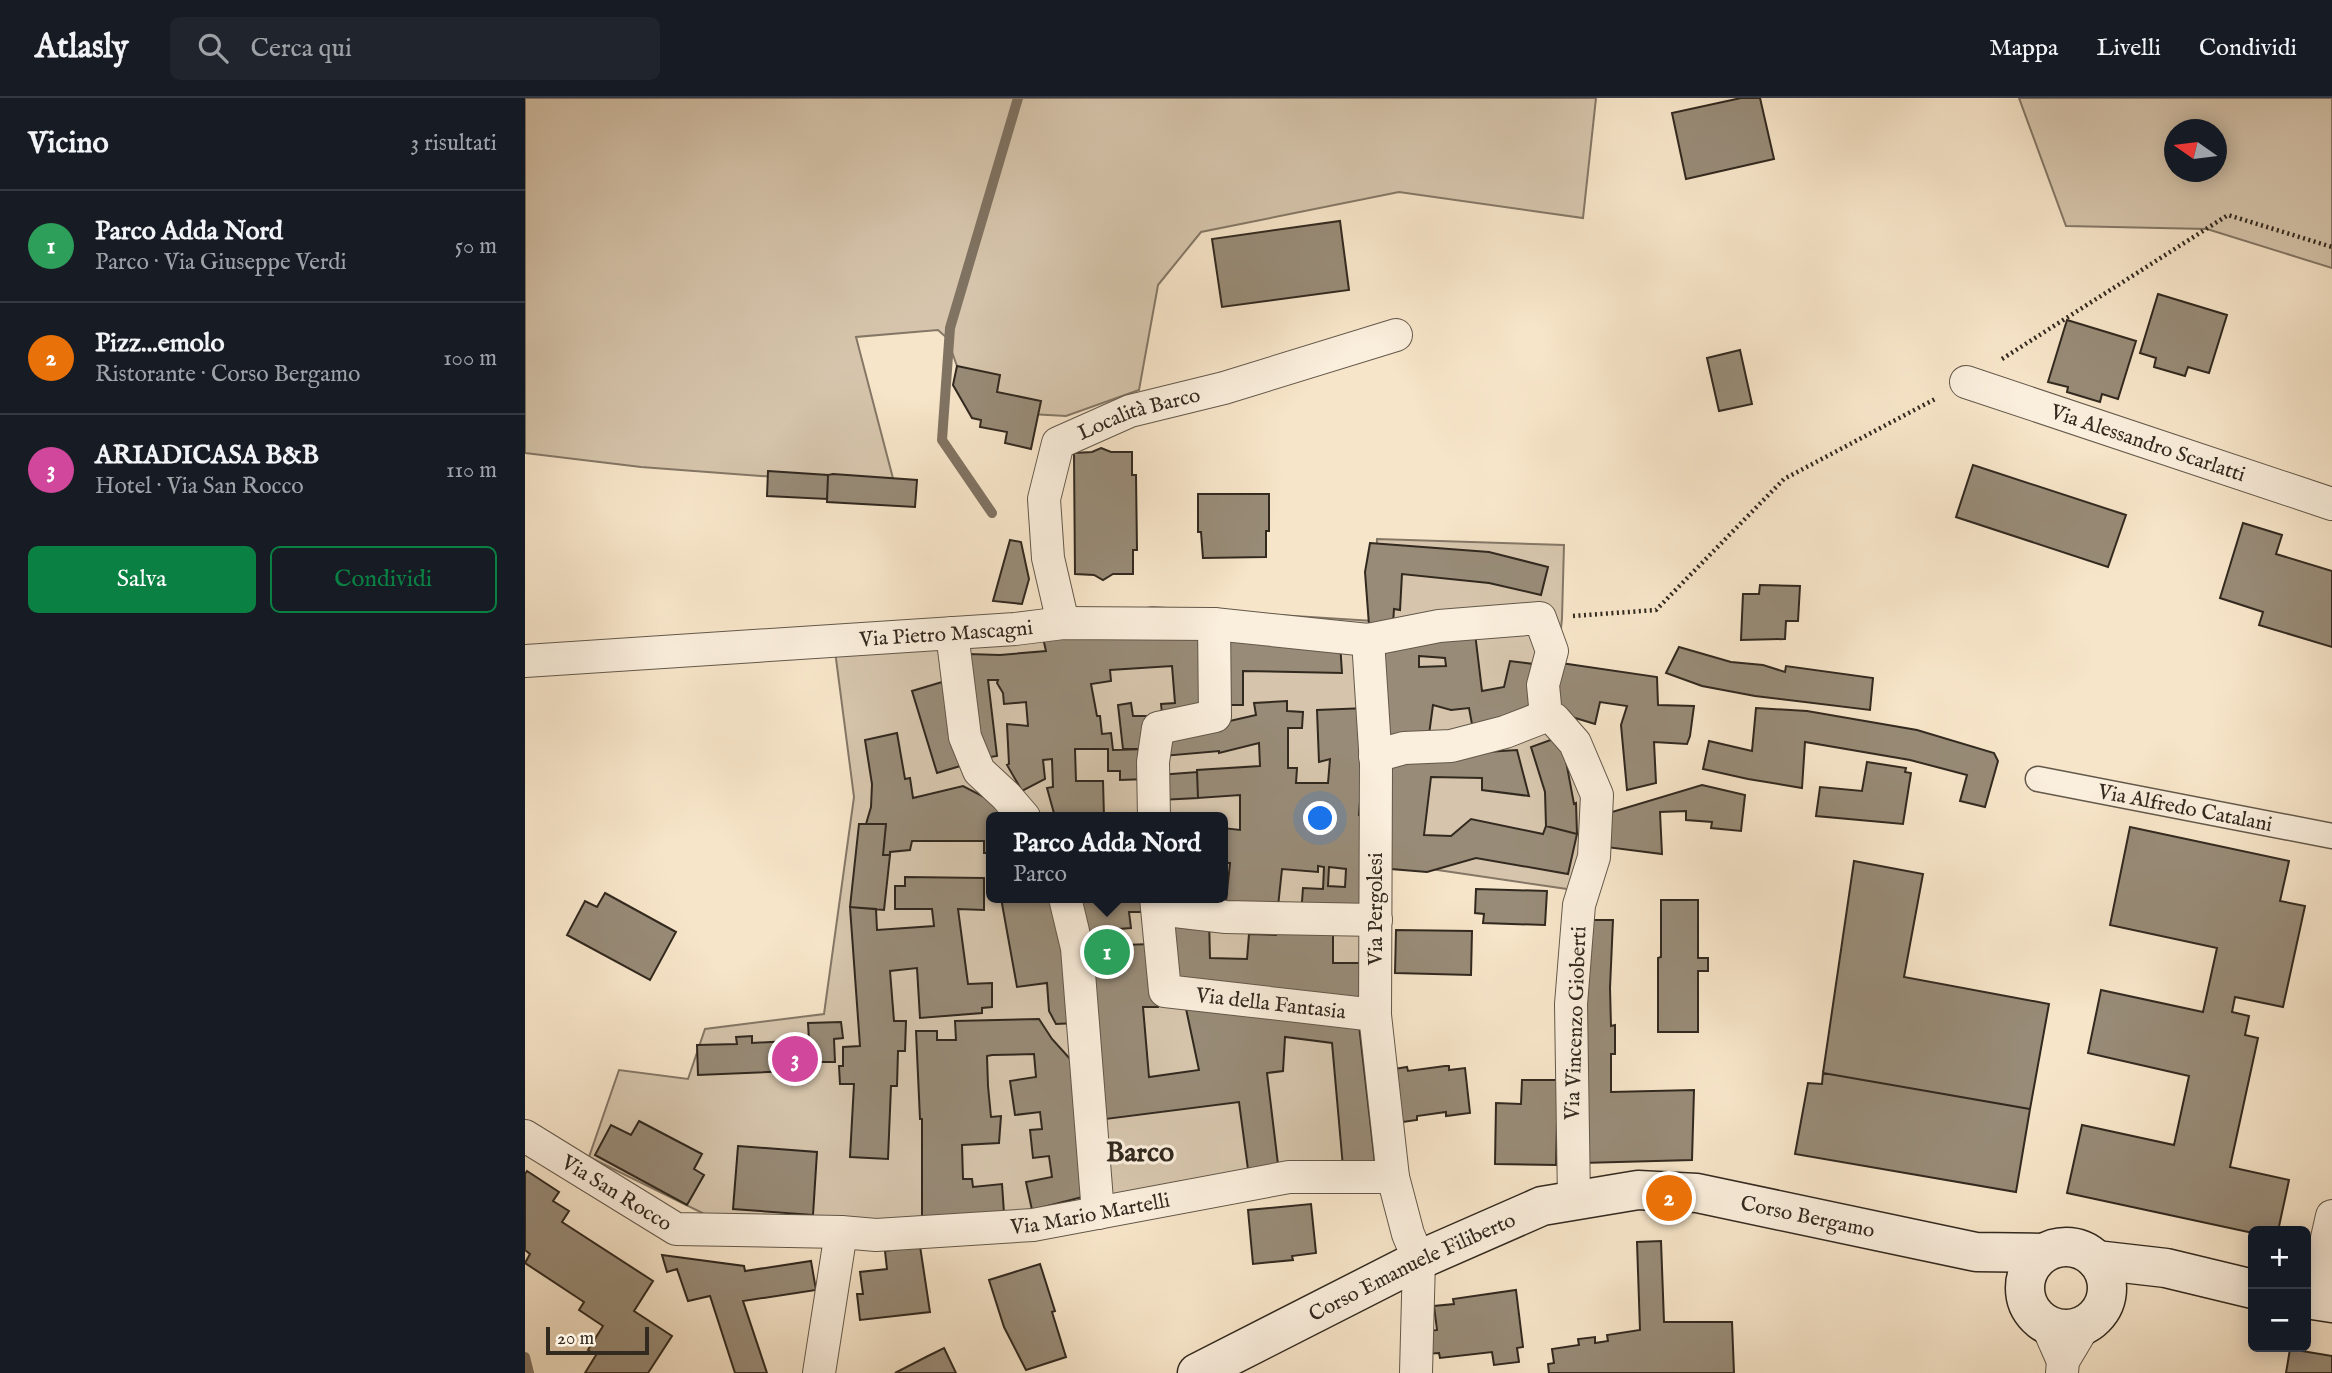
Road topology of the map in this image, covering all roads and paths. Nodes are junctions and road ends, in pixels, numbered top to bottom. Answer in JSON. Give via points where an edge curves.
{"nodes":[{"id":1,"x":2332,"y":247,"type":"edge"},
{"id":2,"x":1396,"y":335,"type":"dead end"},
{"id":3,"x":1966,"y":382,"type":"junction"},
{"id":4,"x":2332,"y":504,"type":"edge"},
{"id":5,"x":1540,"y":618,"type":"junction"},
{"id":6,"x":1063,"y":623,"type":"junction"},
{"id":7,"x":1214,"y":624,"type":"junction"},
{"id":8,"x":952,"y":633,"type":"junction"},
{"id":9,"x":1368,"y":640,"type":"junction"},
{"id":10,"x":525,"y":661,"type":"edge"},
{"id":11,"x":1546,"y":716,"type":"junction"},
{"id":12,"x":1375,"y":756,"type":"junction"},
{"id":13,"x":2038,"y":779,"type":"dead end"},
{"id":14,"x":1020,"y":812,"type":"edge"},
{"id":15,"x":1154,"y":812,"type":"edge"},
{"id":16,"x":2332,"y":836,"type":"edge"},
{"id":17,"x":1066,"y":903,"type":"edge"},
{"id":18,"x":1157,"y":903,"type":"edge"},
{"id":19,"x":1376,"y":920,"type":"junction"},
{"id":20,"x":1375,"y":1015,"type":"junction"},
{"id":21,"x":525,"y":1136,"type":"edge"},
{"id":22,"x":1392,"y":1177,"type":"junction"},
{"id":23,"x":1638,"y":1190,"type":"joint"},
{"id":24,"x":1574,"y":1200,"type":"junction"},
{"id":25,"x":1098,"y":1213,"type":"junction"},
{"id":26,"x":2332,"y":1216,"type":"edge"},
{"id":27,"x":841,"y":1232,"type":"junction"},
{"id":28,"x":1976,"y":1252,"type":"junction"},
{"id":29,"x":2043,"y":1253,"type":"junction"},
{"id":30,"x":1419,"y":1260,"type":"junction"},
{"id":31,"x":2096,"y":1260,"type":"junction"},
{"id":32,"x":2243,"y":1287,"type":"edge"},
{"id":33,"x":2317,"y":1300,"type":"edge"},
{"id":34,"x":2095,"y":1313,"type":"junction"},
{"id":35,"x":2036,"y":1314,"type":"junction"},
{"id":36,"x":2062,"y":1367,"type":"edge"},
{"id":37,"x":819,"y":1373,"type":"edge"},
{"id":38,"x":1197,"y":1373,"type":"edge"},
{"id":39,"x":1416,"y":1373,"type":"edge"}],
"edges":[{"from":1,"to":3,"type":"path","via":[[2228,215]]},
{"from":2,"to":6,"type":"street","name":"Località Barco","via":[[1224,388],[1130,411],[1058,443],[1044,499],[1048,558]]},
{"from":3,"to":4,"type":"street","name":"Via Alessandro Scarlatti"},
{"from":3,"to":5,"type":"path","via":[[1784,479],[1656,610]]},
{"from":5,"to":9,"type":"street","name":"Via Pietro Mascagni","via":[[1439,626]]},
{"from":5,"to":11,"type":"street","via":[[1552,651],[1543,685]]},
{"from":6,"to":7,"type":"street","name":"Via Pietro Mascagni"},
{"from":6,"to":8,"type":"street","name":"Via Pietro Mascagni"},
{"from":7,"to":9,"type":"street","name":"Via Pietro Mascagni"},
{"from":7,"to":15,"type":"street","via":[[1215,716],[1158,728]]},
{"from":8,"to":10,"type":"street","name":"Via Pietro Mascagni"},
{"from":8,"to":14,"type":"street","via":[[965,737],[979,771]]},
{"from":9,"to":12,"type":"street","name":"Via Pergolesi"},
{"from":11,"to":12,"type":"street","via":[[1451,746],[1404,748]]},
{"from":11,"to":24,"type":"street","name":"Via Vincenzo Gioberti","via":[[1575,743],[1597,795],[1594,857],[1579,905],[1571,1004]]},
{"from":12,"to":19,"type":"street","name":"Via Pergolesi"},
{"from":13,"to":16,"type":"street","name":"Via Alfredo Catalani"},
{"from":17,"to":25,"type":"street","via":[[1077,948]]},
{"from":18,"to":19,"type":"street","via":[[1226,916]]},
{"from":18,"to":20,"type":"street","name":"Via della Fantasia","via":[[1165,991]]},
{"from":19,"to":20,"type":"street","name":"Via Pergolesi"},
{"from":20,"to":22,"type":"street","name":"Via Pergolesi"},
{"from":21,"to":27,"type":"street","name":"Via San Rocco","via":[[676,1229]]},
{"from":22,"to":25,"type":"street","name":"Via Mario Martelli","via":[[1289,1177]]},
{"from":22,"to":30,"type":"street"},
{"from":23,"to":24,"type":"main road","name":"Corso Emanuele Filiberto"},
{"from":23,"to":28,"type":"main road","name":"Corso Bergamo","via":[[1697,1193]]},
{"from":24,"to":30,"type":"main road","name":"Corso Emanuele Filiberto","via":[[1542,1206]]},
{"from":25,"to":27,"type":"street","name":"Via Mario Martelli","via":[[1033,1225],[876,1235]]},
{"from":26,"to":33,"type":"street"},
{"from":27,"to":37,"type":"street"},
{"from":28,"to":29,"type":"main road","name":"Corso Bergamo"},
{"from":28,"to":35,"type":"main road"},
{"from":29,"to":31,"type":"main road","via":[[2071,1247]]},
{"from":29,"to":35,"type":"main road","via":[[2033,1262],[2024,1288]]},
{"from":30,"to":38,"type":"main road","name":"Corso Emanuele Filiberto"},
{"from":30,"to":39,"type":"street"},
{"from":31,"to":32,"type":"main road","via":[[2166,1268]]},
{"from":31,"to":34,"type":"main road","via":[[2108,1286]]},
{"from":32,"to":34,"type":"main road","via":[[2140,1288]]},
{"from":34,"to":35,"type":"main road","via":[[2072,1330]]},
{"from":34,"to":36,"type":"street"},
{"from":35,"to":36,"type":"street"}]}
